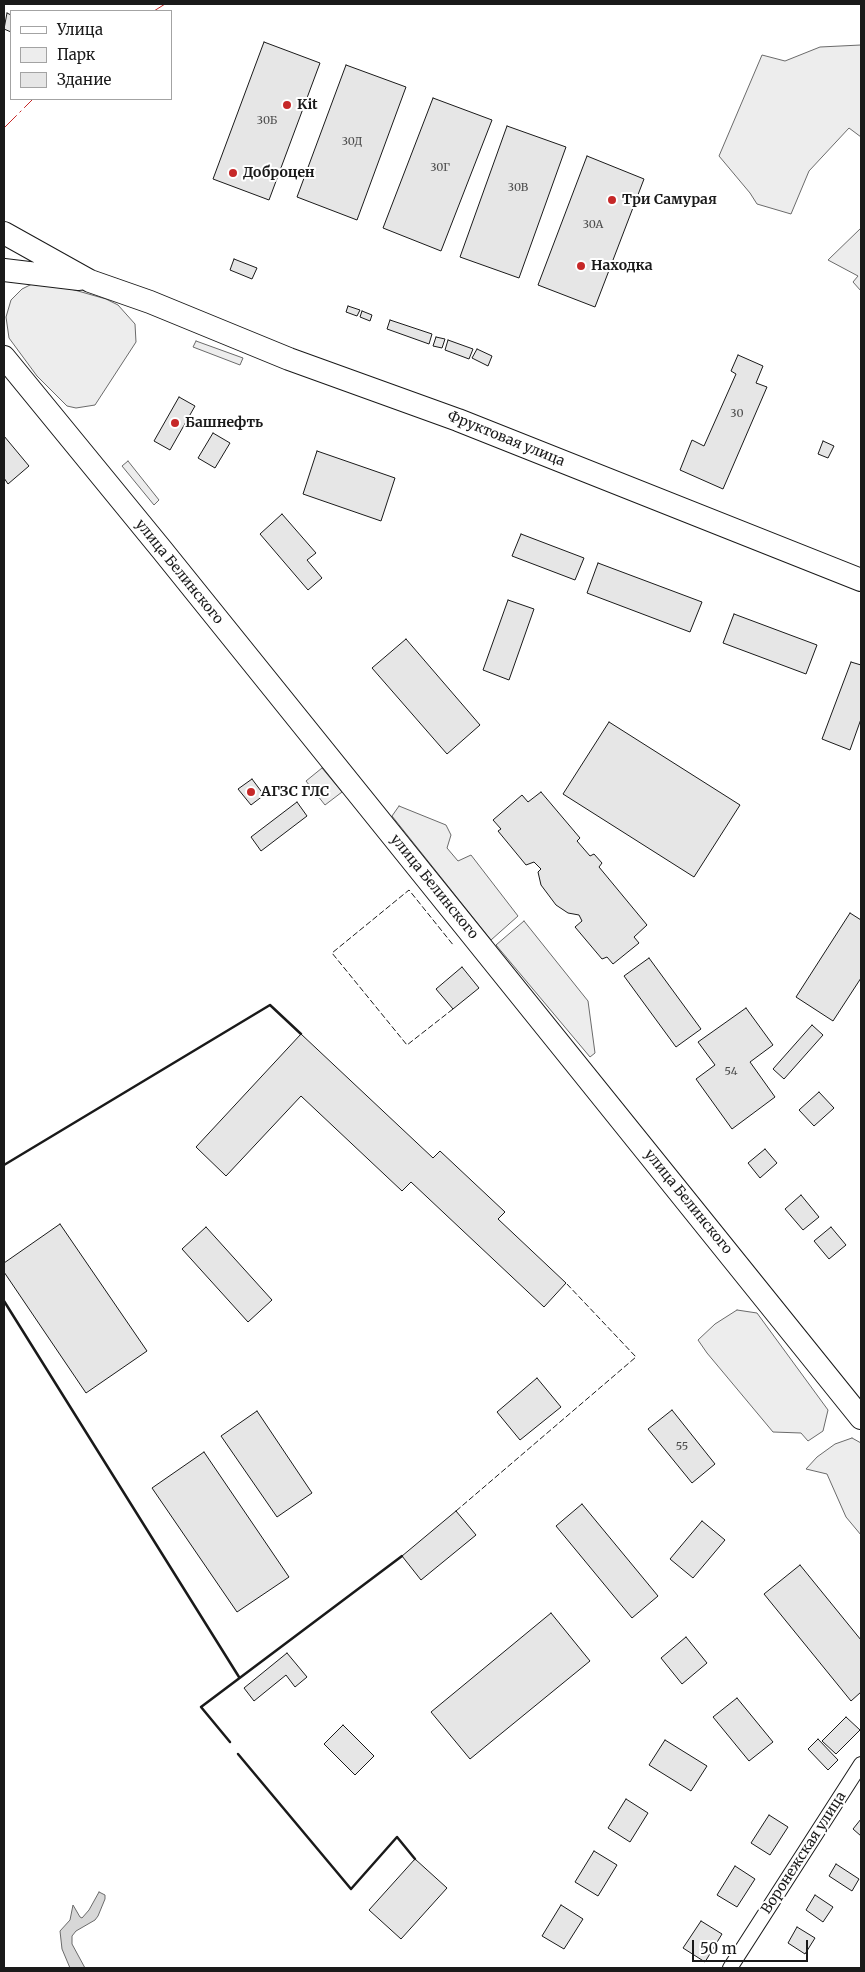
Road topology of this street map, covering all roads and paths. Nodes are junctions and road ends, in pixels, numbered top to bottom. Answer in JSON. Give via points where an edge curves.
{"nodes":[{"id":1,"x":4,"y":233,"type":"edge"},
{"id":2,"x":4,"y":270,"type":"edge"},
{"id":3,"x":34,"y":274,"type":"junction"},
{"id":4,"x":90,"y":281,"type":"junction"},
{"id":5,"x":4,"y":290,"type":"edge"},
{"id":6,"x":4,"y":358,"type":"edge"},
{"id":7,"x":861,"y":580,"type":"edge"},
{"id":8,"x":861,"y":1418,"type":"edge"},
{"id":9,"x":861,"y":1764,"type":"edge"},
{"id":10,"x":730,"y":1968,"type":"edge"}],
"edges":[{"from":1,"to":4,"type":"main road"},
{"from":2,"to":3,"type":"main road"},
{"from":3,"to":4,"type":"main road"},
{"from":3,"to":5,"type":"main road","via":[[22,276]]},
{"from":4,"to":7,"type":"main road","name":"Фруктовая улица","via":[[289,359],[458,420]]},
{"from":6,"to":8,"type":"main road","name":"улица Белинского"},
{"from":9,"to":10,"type":"street","name":"Воронежская улица"}]}
